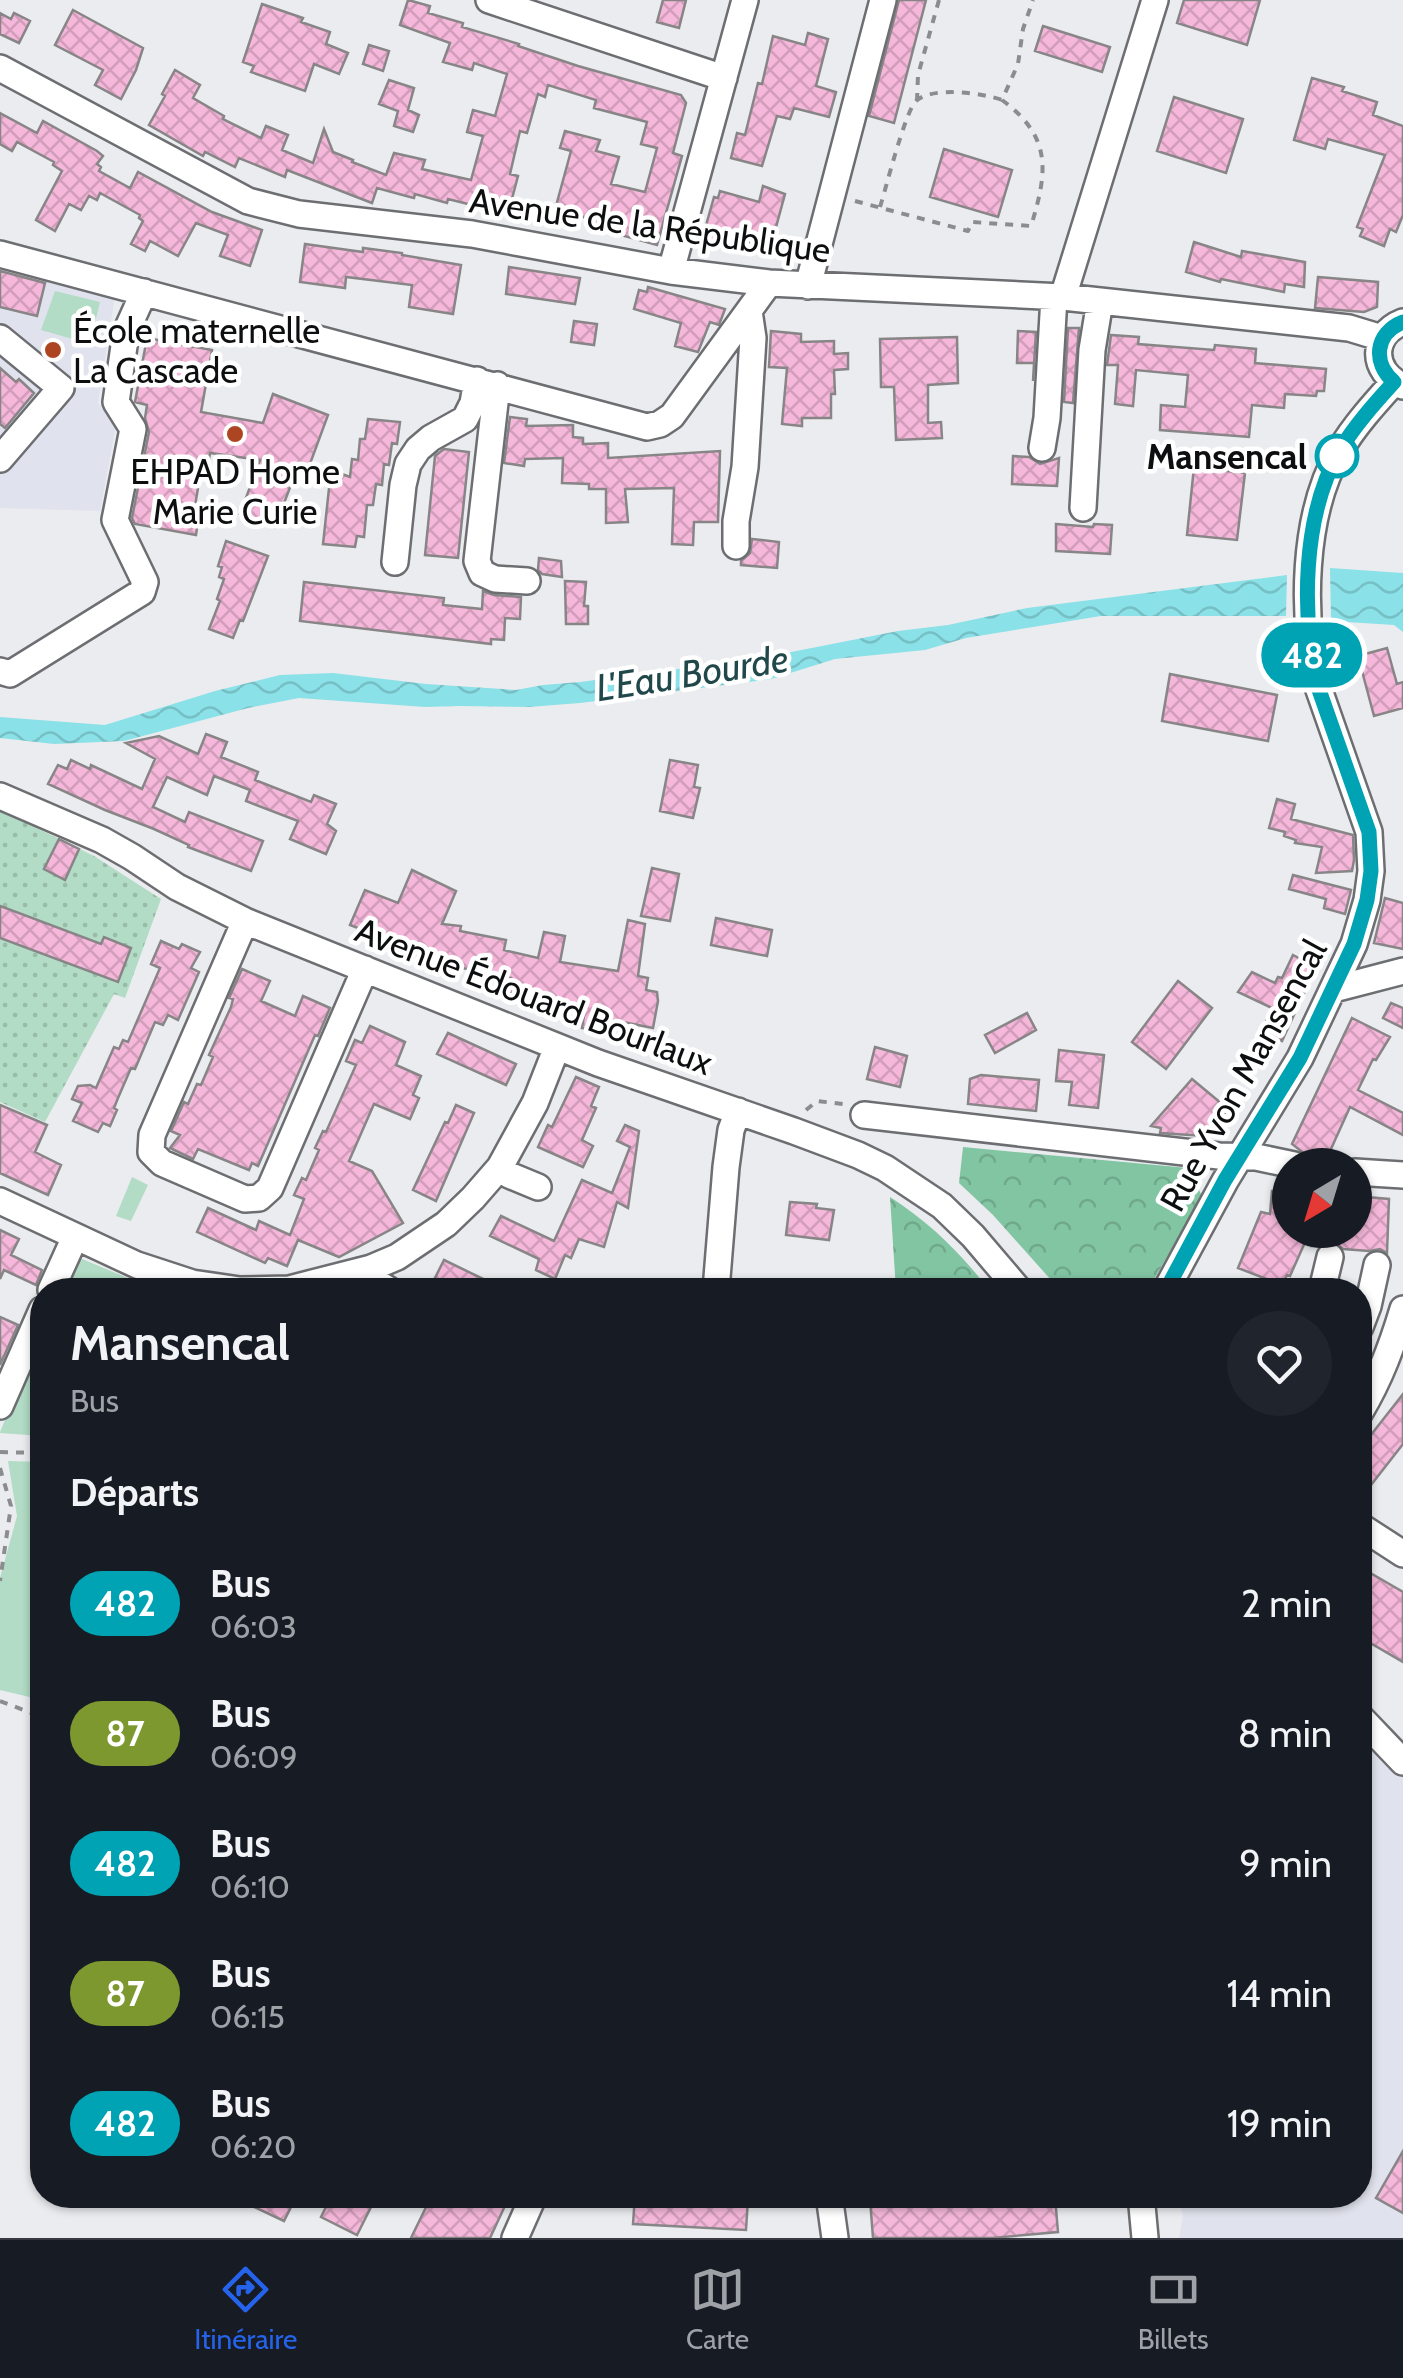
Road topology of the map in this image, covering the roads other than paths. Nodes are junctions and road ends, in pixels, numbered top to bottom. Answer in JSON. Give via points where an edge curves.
{"nodes":[{"id":1,"x":489,"y":0,"type":"edge"},
{"id":2,"x":745,"y":0,"type":"edge"},
{"id":3,"x":883,"y":0,"type":"edge"},
{"id":4,"x":1154,"y":0,"type":"edge"},
{"id":5,"x":522,"y":5,"type":"edge"},
{"id":6,"x":0,"y":68,"type":"edge"},
{"id":7,"x":724,"y":78,"type":"junction"},
{"id":8,"x":0,"y":254,"type":"edge"},
{"id":9,"x":671,"y":271,"type":"junction"},
{"id":10,"x":769,"y":283,"type":"junction"},
{"id":11,"x":808,"y":286,"type":"junction"},
{"id":12,"x":144,"y":292,"type":"junction"},
{"id":13,"x":1059,"y":297,"type":"junction"},
{"id":14,"x":1100,"y":301,"type":"junction"},
{"id":15,"x":749,"y":311,"type":"junction"},
{"id":16,"x":1403,"y":322,"type":"edge"},
{"id":17,"x":0,"y":338,"type":"edge"},
{"id":18,"x":1382,"y":338,"type":"junction"},
{"id":19,"x":487,"y":383,"type":"junction"},
{"id":20,"x":1399,"y":384,"type":"edge"},
{"id":21,"x":1042,"y":448,"type":"dead end"},
{"id":22,"x":0,"y":459,"type":"edge"},
{"id":23,"x":1082,"y":508,"type":"dead end"},
{"id":24,"x":736,"y":546,"type":"dead end"},
{"id":25,"x":395,"y":562,"type":"dead end"},
{"id":26,"x":527,"y":581,"type":"dead end"},
{"id":27,"x":0,"y":671,"type":"edge"},
{"id":28,"x":0,"y":796,"type":"edge"},
{"id":29,"x":245,"y":921,"type":"junction"},
{"id":30,"x":364,"y":969,"type":"junction"},
{"id":31,"x":1403,"y":971,"type":"edge"},
{"id":32,"x":1334,"y":990,"type":"junction"},
{"id":33,"x":557,"y":1047,"type":"junction"},
{"id":34,"x":738,"y":1111,"type":"junction"},
{"id":35,"x":864,"y":1114,"type":"road end"},
{"id":36,"x":1239,"y":1157,"type":"junction"},
{"id":37,"x":1272,"y":1160,"type":"edge"},
{"id":38,"x":500,"y":1167,"type":"junction"},
{"id":39,"x":1372,"y":1173,"type":"edge"},
{"id":40,"x":1403,"y":1175,"type":"edge"},
{"id":41,"x":538,"y":1187,"type":"dead end"},
{"id":42,"x":0,"y":1201,"type":"edge"},
{"id":43,"x":75,"y":1237,"type":"junction"},
{"id":44,"x":1330,"y":1257,"type":"dead end"},
{"id":45,"x":1377,"y":1265,"type":"dead end"},
{"id":46,"x":371,"y":1268,"type":"junction"},
{"id":47,"x":57,"y":1278,"type":"edge"},
{"id":48,"x":178,"y":1278,"type":"edge"},
{"id":49,"x":332,"y":1278,"type":"edge"},
{"id":50,"x":375,"y":1278,"type":"edge"},
{"id":51,"x":717,"y":1278,"type":"edge"},
{"id":52,"x":1010,"y":1278,"type":"edge"},
{"id":53,"x":1173,"y":1278,"type":"edge"},
{"id":54,"x":1325,"y":1278,"type":"edge"},
{"id":55,"x":1372,"y":1292,"type":"edge"},
{"id":56,"x":1403,"y":1309,"type":"edge"},
{"id":57,"x":30,"y":1337,"type":"edge"},
{"id":58,"x":1372,"y":1337,"type":"edge"},
{"id":59,"x":1392,"y":1348,"type":"junction"},
{"id":60,"x":1372,"y":1392,"type":"edge"},
{"id":61,"x":0,"y":1406,"type":"edge"},
{"id":62,"x":1372,"y":1534,"type":"edge"},
{"id":63,"x":1403,"y":1554,"type":"edge"},
{"id":64,"x":1372,"y":1730,"type":"edge"},
{"id":65,"x":1403,"y":1762,"type":"edge"},
{"id":66,"x":528,"y":2208,"type":"edge"},
{"id":67,"x":831,"y":2208,"type":"edge"},
{"id":68,"x":1142,"y":2208,"type":"edge"},
{"id":69,"x":515,"y":2238,"type":"edge"},
{"id":70,"x":835,"y":2238,"type":"edge"},
{"id":71,"x":1145,"y":2238,"type":"edge"}],
"edges":[{"from":1,"to":5,"type":"street"},
{"from":2,"to":7,"type":"street"},
{"from":3,"to":11,"type":"street"},
{"from":4,"to":13,"type":"street"},
{"from":5,"to":7,"type":"street"},
{"from":6,"to":9,"type":"street","name":"Avenue de la République","via":[[248,201]]},
{"from":7,"to":9,"type":"street"},
{"from":8,"to":12,"type":"street"},
{"from":9,"to":10,"type":"street","name":"Avenue de la République"},
{"from":10,"to":11,"type":"street","name":"Avenue de la République"},
{"from":10,"to":15,"type":"street"},
{"from":11,"to":13,"type":"street","name":"Avenue de la République"},
{"from":12,"to":19,"type":"street"},
{"from":12,"to":27,"type":"street","via":[[126,332],[116,402],[133,429],[115,520],[145,582],[142,592],[10,674]]},
{"from":13,"to":14,"type":"street","name":"Avenue de la République"},
{"from":13,"to":21,"type":"street"},
{"from":14,"to":18,"type":"street","name":"Avenue de la République","via":[[1349,328]]},
{"from":14,"to":23,"type":"street"},
{"from":15,"to":19,"type":"street","via":[[660,424],[647,427]]},
{"from":15,"to":24,"type":"street","via":[[746,466]]},
{"from":16,"to":18,"type":"street"},
{"from":17,"to":22,"type":"street","via":[[60,388]]},
{"from":18,"to":20,"type":"street","via":[[1381,367]]},
{"from":19,"to":25,"type":"street","via":[[466,419],[431,438],[408,464]]},
{"from":19,"to":26,"type":"street","via":[[478,561],[482,573],[496,579]]},
{"from":20,"to":32,"type":"street","name":"Rue Yvon Mansencal","via":[[1340,450],[1325,482],[1310,556],[1309,634],[1318,687],[1371,851],[1362,920]]},
{"from":28,"to":29,"type":"street","name":"Avenue Édouard Bourlaux","via":[[102,840]]},
{"from":29,"to":30,"type":"street","name":"Avenue Édouard Bourlaux"},
{"from":29,"to":30,"type":"street","via":[[152,1136],[151,1152],[245,1199],[270,1188]]},
{"from":30,"to":33,"type":"street","name":"Avenue Édouard Bourlaux"},
{"from":31,"to":32,"type":"street"},
{"from":32,"to":36,"type":"street","name":"Rue Yvon Mansencal"},
{"from":33,"to":34,"type":"street","name":"Avenue Édouard Bourlaux"},
{"from":33,"to":38,"type":"street"},
{"from":34,"to":51,"type":"street"},
{"from":34,"to":52,"type":"street","name":"Avenue Édouard Bourlaux","via":[[885,1168],[942,1206]]},
{"from":35,"to":36,"type":"street"},
{"from":36,"to":37,"type":"street"},
{"from":36,"to":53,"type":"street","name":"Rue Yvon Mansencal"},
{"from":38,"to":41,"type":"street"},
{"from":38,"to":46,"type":"street","via":[[446,1224]]},
{"from":39,"to":40,"type":"street"},
{"from":42,"to":43,"type":"street"},
{"from":43,"to":47,"type":"street"},
{"from":43,"to":48,"type":"street"},
{"from":44,"to":54,"type":"street"},
{"from":45,"to":55,"type":"street"},
{"from":46,"to":49,"type":"street"},
{"from":46,"to":50,"type":"street"},
{"from":56,"to":59,"type":"street"},
{"from":57,"to":61,"type":"street"},
{"from":58,"to":59,"type":"street"},
{"from":59,"to":60,"type":"street"},
{"from":62,"to":63,"type":"street"},
{"from":64,"to":65,"type":"street"},
{"from":66,"to":69,"type":"street"},
{"from":67,"to":70,"type":"street"},
{"from":68,"to":71,"type":"street"}]}
